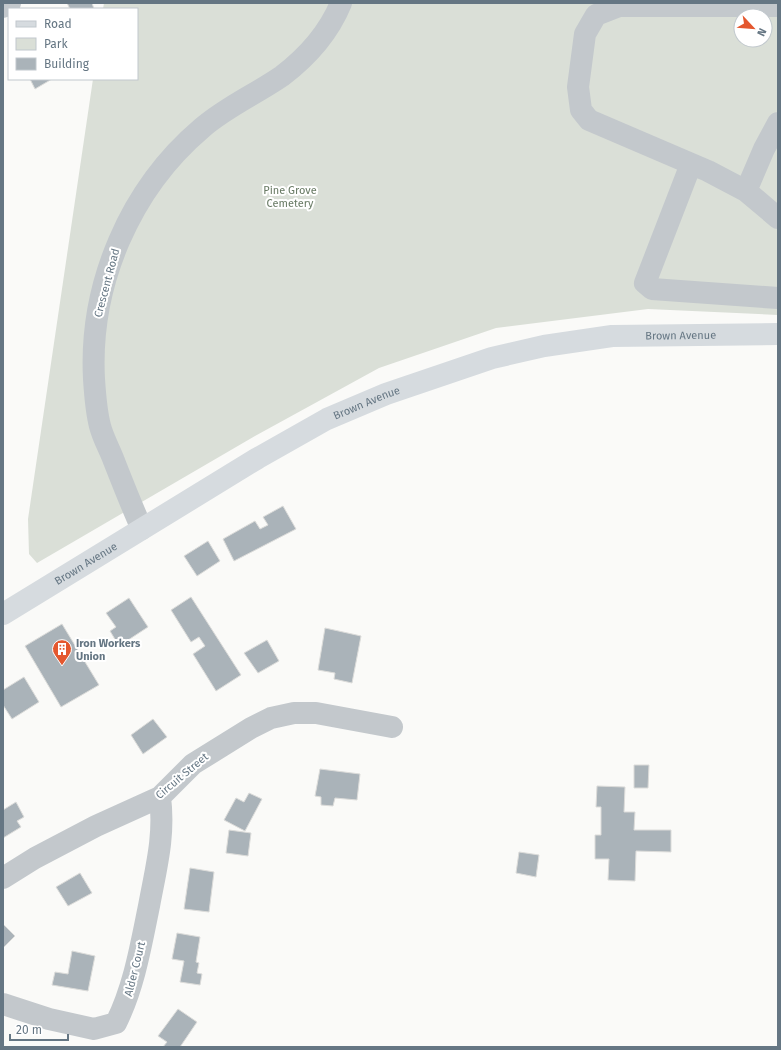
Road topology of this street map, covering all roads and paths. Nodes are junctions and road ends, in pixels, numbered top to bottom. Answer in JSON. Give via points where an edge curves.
{"nodes":[{"id":1,"x":10,"y":3,"type":"edge"},
{"id":2,"x":341,"y":3,"type":"edge"},
{"id":3,"x":778,"y":6,"type":"edge"},
{"id":4,"x":3,"y":7,"type":"edge"},
{"id":5,"x":778,"y":123,"type":"edge"},
{"id":6,"x":691,"y":164,"type":"junction"},
{"id":7,"x":746,"y":192,"type":"junction"},
{"id":8,"x":778,"y":218,"type":"edge"},
{"id":9,"x":778,"y":298,"type":"edge"},
{"id":10,"x":778,"y":334,"type":"edge"},
{"id":11,"x":142,"y":529,"type":"junction"},
{"id":12,"x":3,"y":614,"type":"edge"},
{"id":13,"x":392,"y":728,"type":"dead end"},
{"id":14,"x":160,"y":797,"type":"junction"},
{"id":15,"x":3,"y":878,"type":"edge"},
{"id":16,"x":3,"y":1004,"type":"edge"}],
"edges":[{"from":1,"to":4,"type":"street"},
{"from":2,"to":11,"type":"street","name":"Crescent Road","via":[[328,28],[299,62],[202,127],[169,159],[142,196],[120,236],[112,257],[95,326],[95,392],[100,426]]},
{"from":3,"to":6,"type":"street","via":[[619,6],[596,15],[585,34],[578,87],[581,110],[589,120]]},
{"from":5,"to":7,"type":"street"},
{"from":6,"to":7,"type":"street"},
{"from":6,"to":9,"type":"street","via":[[645,283],[652,289]]},
{"from":7,"to":8,"type":"street"},
{"from":10,"to":11,"type":"main road","name":"Brown Avenue","via":[[612,336],[544,346],[492,358],[386,394],[327,419]]},
{"from":11,"to":12,"type":"main road","name":"Brown Avenue"},
{"from":13,"to":14,"type":"street","name":"Circuit Street","via":[[316,713],[294,713],[271,718],[193,764]]},
{"from":14,"to":15,"type":"street","name":"Circuit Street","via":[[89,830]]},
{"from":14,"to":16,"type":"street","name":"Alder Court","via":[[163,820],[161,843],[127,1002],[116,1023],[94,1029],[49,1020]]}]}
